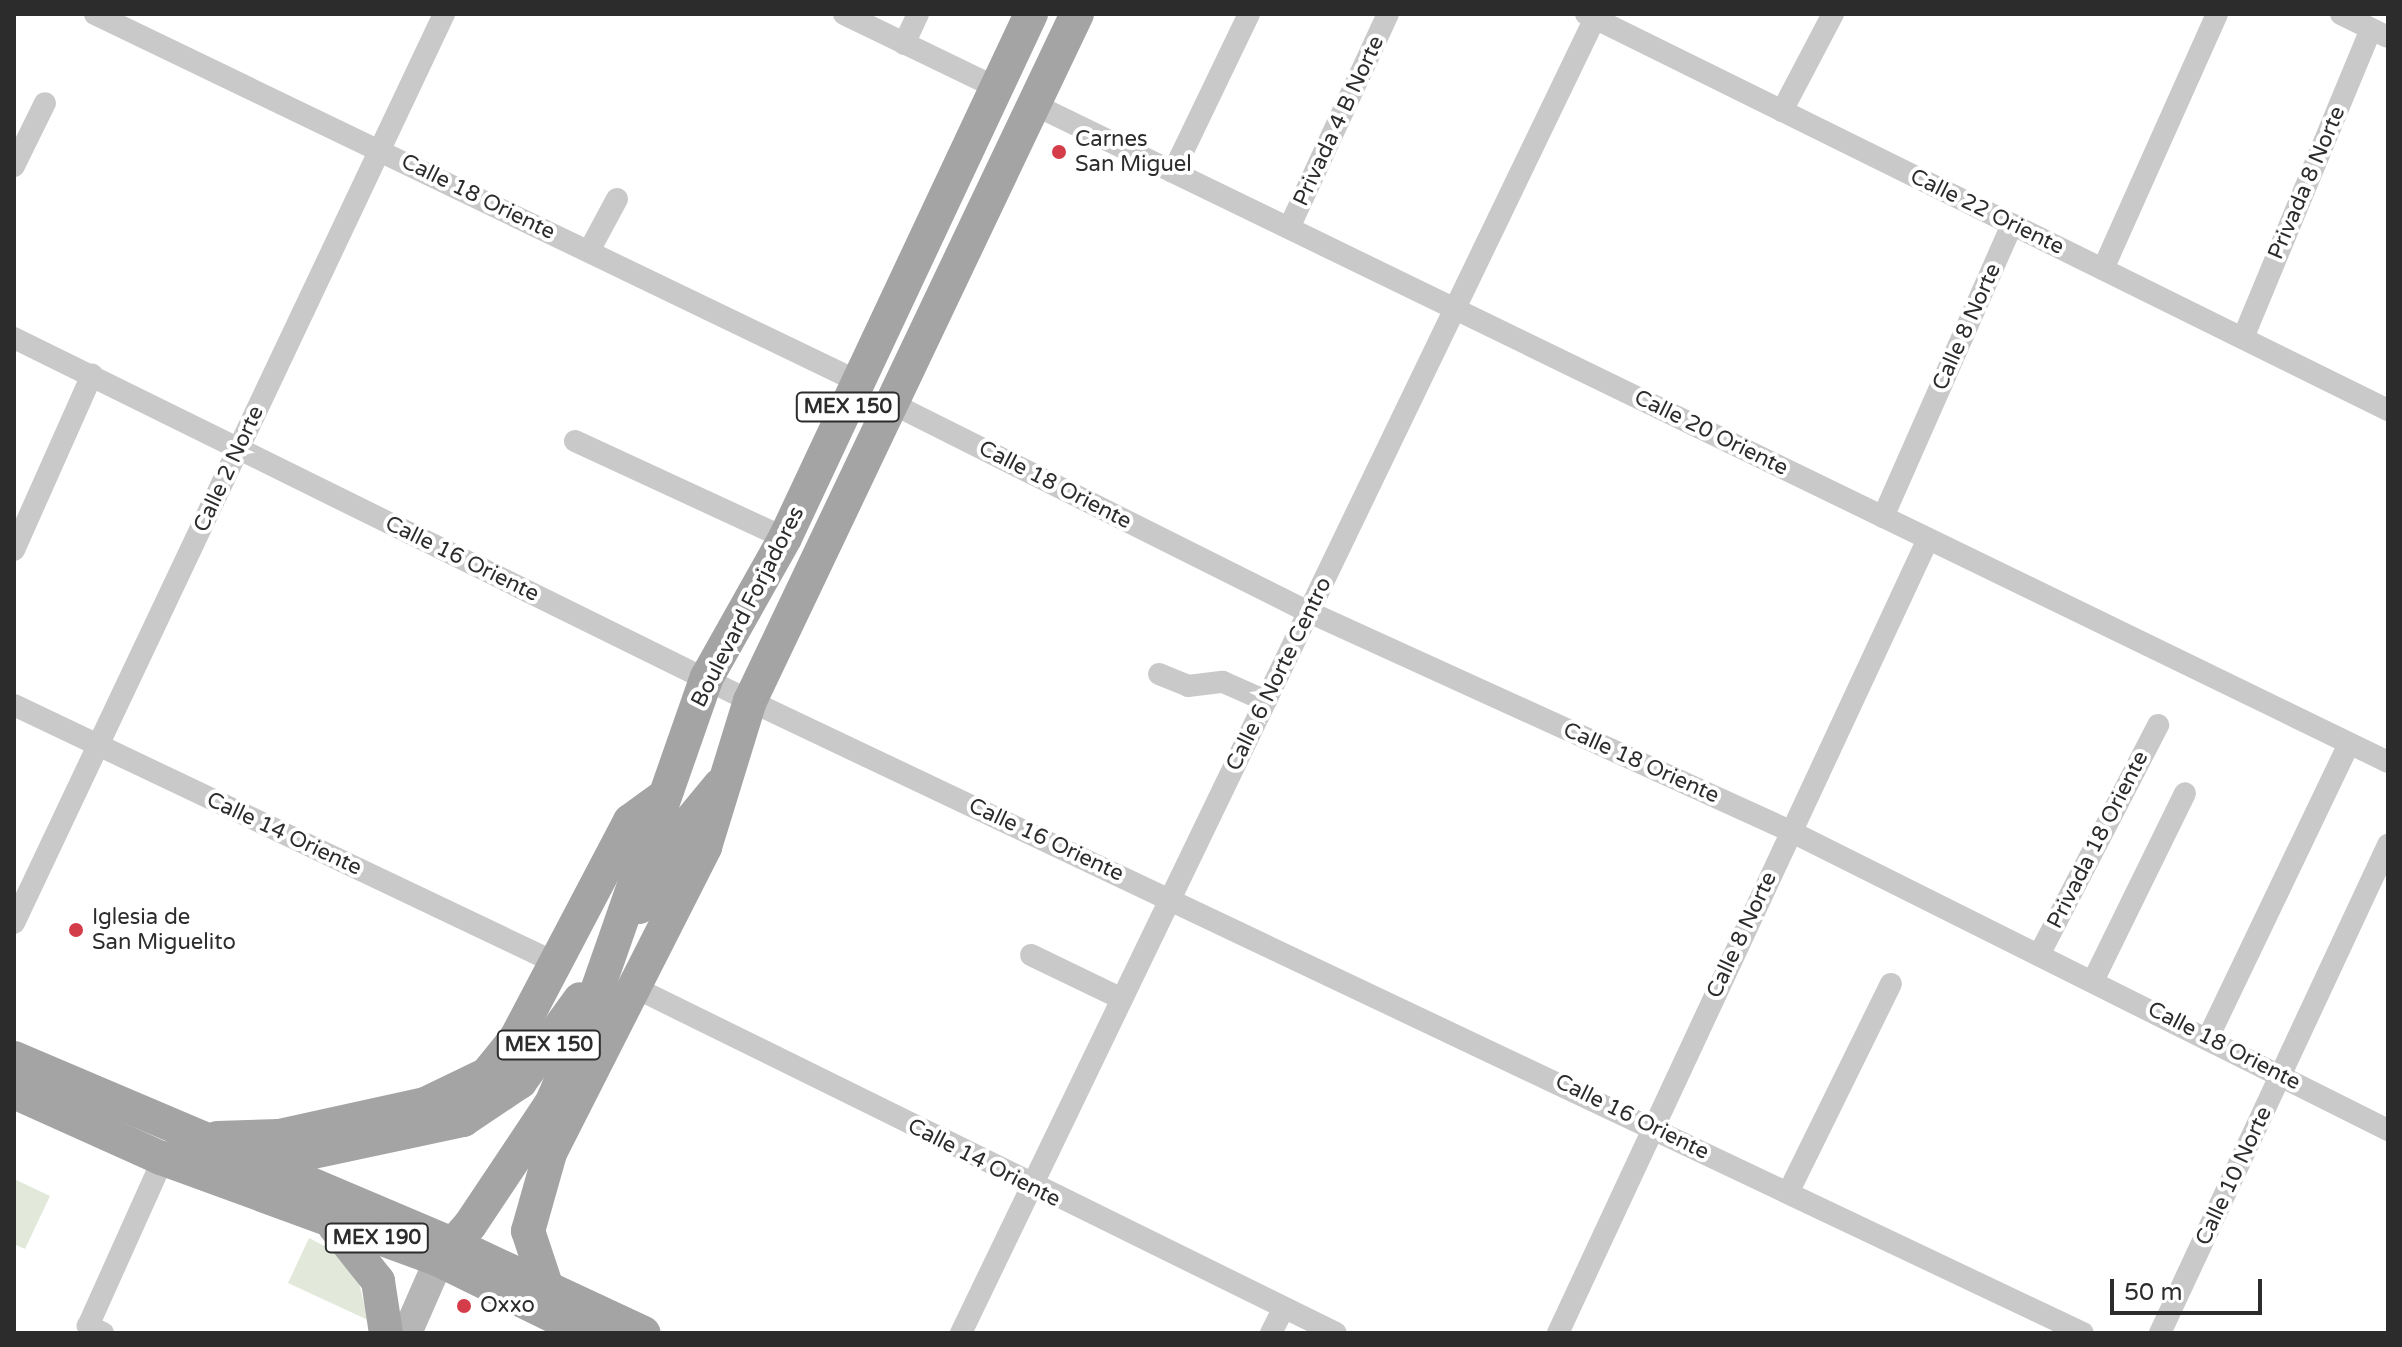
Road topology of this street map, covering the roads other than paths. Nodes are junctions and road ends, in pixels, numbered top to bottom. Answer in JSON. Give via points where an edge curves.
{"nodes":[{"id":1,"x":95,"y":14,"type":"edge"},
{"id":2,"x":444,"y":14,"type":"edge"},
{"id":3,"x":844,"y":14,"type":"edge"},
{"id":4,"x":918,"y":14,"type":"edge"},
{"id":5,"x":1031,"y":14,"type":"edge"},
{"id":6,"x":1077,"y":14,"type":"edge"},
{"id":7,"x":1249,"y":14,"type":"edge"},
{"id":8,"x":1388,"y":14,"type":"edge"},
{"id":9,"x":1833,"y":14,"type":"edge"},
{"id":10,"x":2217,"y":14,"type":"edge"},
{"id":11,"x":2341,"y":14,"type":"edge"},
{"id":12,"x":1593,"y":15,"type":"edge"},
{"id":13,"x":129,"y":21,"type":"edge"},
{"id":14,"x":2380,"y":33,"type":"edge"},
{"id":15,"x":904,"y":44,"type":"junction"},
{"id":16,"x":995,"y":87,"type":"junction"},
{"id":17,"x":45,"y":103,"type":"dead end"},
{"id":18,"x":1033,"y":104,"type":"junction"},
{"id":19,"x":1782,"y":111,"type":"junction"},
{"id":20,"x":380,"y":150,"type":"junction"},
{"id":21,"x":14,"y":166,"type":"edge"},
{"id":22,"x":1173,"y":172,"type":"junction"},
{"id":23,"x":617,"y":199,"type":"dead end"},
{"id":24,"x":2012,"y":224,"type":"junction"},
{"id":25,"x":1289,"y":228,"type":"junction"},
{"id":26,"x":589,"y":251,"type":"junction"},
{"id":27,"x":2103,"y":269,"type":"junction"},
{"id":28,"x":1455,"y":309,"type":"junction"},
{"id":29,"x":14,"y":338,"type":"edge"},
{"id":30,"x":2243,"y":338,"type":"junction"},
{"id":31,"x":92,"y":375,"type":"junction"},
{"id":32,"x":859,"y":382,"type":"junction"},
{"id":33,"x":891,"y":403,"type":"junction"},
{"id":34,"x":2388,"y":410,"type":"edge"},
{"id":35,"x":575,"y":441,"type":"dead end"},
{"id":36,"x":237,"y":451,"type":"junction"},
{"id":37,"x":1883,"y":517,"type":"junction"},
{"id":38,"x":785,"y":538,"type":"junction"},
{"id":39,"x":1928,"y":539,"type":"junction"},
{"id":40,"x":14,"y":550,"type":"edge"},
{"id":41,"x":1309,"y":612,"type":"junction"},
{"id":42,"x":1159,"y":674,"type":"dead end"},
{"id":43,"x":707,"y":677,"type":"junction"},
{"id":44,"x":750,"y":701,"type":"junction"},
{"id":45,"x":1266,"y":701,"type":"junction"},
{"id":46,"x":14,"y":705,"type":"edge"},
{"id":47,"x":2158,"y":725,"type":"dead end"},
{"id":48,"x":2349,"y":744,"type":"junction"},
{"id":49,"x":98,"y":746,"type":"junction"},
{"id":50,"x":2388,"y":762,"type":"edge"},
{"id":51,"x":727,"y":776,"type":"junction"},
{"id":52,"x":2185,"y":793,"type":"dead end"},
{"id":53,"x":661,"y":798,"type":"junction"},
{"id":54,"x":1790,"y":831,"type":"junction"},
{"id":55,"x":2388,"y":845,"type":"edge"},
{"id":56,"x":1171,"y":898,"type":"junction"},
{"id":57,"x":14,"y":923,"type":"edge"},
{"id":58,"x":1031,"y":955,"type":"dead end"},
{"id":59,"x":2039,"y":955,"type":"junction"},
{"id":60,"x":606,"y":961,"type":"junction"},
{"id":61,"x":554,"y":962,"type":"junction"},
{"id":62,"x":2093,"y":981,"type":"junction"},
{"id":63,"x":1891,"y":984,"type":"dead end"},
{"id":64,"x":636,"y":988,"type":"junction"},
{"id":65,"x":1122,"y":999,"type":"junction"},
{"id":66,"x":2208,"y":1038,"type":"junction"},
{"id":67,"x":14,"y":1058,"type":"edge"},
{"id":68,"x":2282,"y":1075,"type":"junction"},
{"id":69,"x":14,"y":1092,"type":"edge"},
{"id":70,"x":1653,"y":1127,"type":"junction"},
{"id":71,"x":2388,"y":1130,"type":"edge"},
{"id":72,"x":192,"y":1138,"type":"junction"},
{"id":73,"x":162,"y":1158,"type":"junction"},
{"id":74,"x":261,"y":1163,"type":"junction"},
{"id":75,"x":1031,"y":1188,"type":"junction"},
{"id":76,"x":1788,"y":1193,"type":"junction"},
{"id":77,"x":325,"y":1219,"type":"junction"},
{"id":78,"x":447,"y":1252,"type":"junction"},
{"id":79,"x":546,"y":1285,"type":"junction"},
{"id":80,"x":1284,"y":1308,"type":"junction"},
{"id":81,"x":103,"y":1333,"type":"edge"},
{"id":82,"x":386,"y":1333,"type":"edge"},
{"id":83,"x":407,"y":1333,"type":"edge"},
{"id":84,"x":588,"y":1333,"type":"edge"},
{"id":85,"x":644,"y":1333,"type":"edge"},
{"id":86,"x":961,"y":1333,"type":"edge"},
{"id":87,"x":1271,"y":1333,"type":"edge"},
{"id":88,"x":1336,"y":1333,"type":"edge"},
{"id":89,"x":1558,"y":1333,"type":"edge"},
{"id":90,"x":2083,"y":1333,"type":"edge"},
{"id":91,"x":2160,"y":1333,"type":"edge"}],
"edges":[{"from":1,"to":13,"type":"street","name":"Calle 18 Oriente"},
{"from":2,"to":20,"type":"street","name":"Calle 2 Norte"},
{"from":3,"to":15,"type":"street"},
{"from":4,"to":15,"type":"street"},
{"from":5,"to":16,"type":"main road","name":"Boulevard Forjadores","number":"MEX 150"},
{"from":6,"to":18,"type":"main road","name":"Boulevard Forjadores","number":"MEX 150"},
{"from":7,"to":22,"type":"street"},
{"from":8,"to":25,"type":"street","name":"Privada 4 B Norte"},
{"from":9,"to":19,"type":"street"},
{"from":10,"to":27,"type":"street"},
{"from":11,"to":14,"type":"street"},
{"from":12,"to":19,"type":"street","name":"Calle 22 Oriente"},
{"from":12,"to":28,"type":"street","name":"Calle 6 Norte Centro"},
{"from":13,"to":20,"type":"street","name":"Calle 18 Oriente"},
{"from":14,"to":30,"type":"street","name":"Privada 8 Norte"},
{"from":15,"to":16,"type":"street"},
{"from":16,"to":32,"type":"main road","name":"Boulevard Forjadores","number":"MEX 150"},
{"from":17,"to":21,"type":"street"},
{"from":18,"to":22,"type":"street","name":"Calle 20 Oriente"},
{"from":18,"to":33,"type":"main road","name":"Boulevard Forjadores","number":"MEX 150"},
{"from":19,"to":24,"type":"street","name":"Calle 22 Oriente"},
{"from":20,"to":26,"type":"street","name":"Calle 18 Oriente"},
{"from":20,"to":36,"type":"street","name":"Calle 2 Norte"},
{"from":22,"to":25,"type":"street","name":"Calle 20 Oriente"},
{"from":23,"to":26,"type":"street"},
{"from":24,"to":27,"type":"street","name":"Calle 22 Oriente"},
{"from":24,"to":37,"type":"street","name":"Calle 8 Norte"},
{"from":25,"to":28,"type":"street","name":"Calle 20 Oriente"},
{"from":26,"to":32,"type":"street","name":"Calle 18 Oriente"},
{"from":27,"to":30,"type":"street","name":"Calle 22 Oriente"},
{"from":28,"to":37,"type":"street","name":"Calle 20 Oriente"},
{"from":28,"to":41,"type":"street","name":"Calle 6 Norte Centro"},
{"from":29,"to":31,"type":"street","name":"Calle 16 Oriente"},
{"from":30,"to":34,"type":"street","name":"Calle 22 Oriente"},
{"from":31,"to":36,"type":"street","name":"Calle 16 Oriente"},
{"from":31,"to":40,"type":"street"},
{"from":32,"to":38,"type":"main road","name":"Boulevard Forjadores","number":"MEX 150"},
{"from":33,"to":41,"type":"street","name":"Calle 18 Oriente"},
{"from":33,"to":44,"type":"main road","name":"Boulevard Forjadores","number":"MEX 150"},
{"from":35,"to":38,"type":"street"},
{"from":36,"to":43,"type":"street","name":"Calle 16 Oriente"},
{"from":36,"to":49,"type":"street","name":"Calle 2 Norte"},
{"from":37,"to":39,"type":"street","name":"Calle 20 Oriente"},
{"from":38,"to":43,"type":"main road","name":"Boulevard Forjadores","number":"MEX 150"},
{"from":39,"to":48,"type":"street","name":"Calle 20 Oriente"},
{"from":39,"to":54,"type":"street","name":"Calle 8 Norte"},
{"from":41,"to":45,"type":"street","name":"Calle 6 Norte Centro"},
{"from":41,"to":54,"type":"street","name":"Calle 18 Oriente"},
{"from":42,"to":45,"type":"street","via":[[1188,686],[1223,682]]},
{"from":43,"to":44,"type":"street","name":"Calle 16 Oriente"},
{"from":43,"to":53,"type":"main road","name":"Boulevard Forjadores","number":"MEX 150"},
{"from":44,"to":51,"type":"main road","name":"Boulevard Forjadores","number":"MEX 150"},
{"from":44,"to":56,"type":"street","name":"Calle 16 Oriente"},
{"from":45,"to":56,"type":"street","name":"Calle 6 Norte Centro"},
{"from":46,"to":49,"type":"street","name":"Calle 14 Oriente"},
{"from":47,"to":59,"type":"street","name":"Privada 18 Oriente"},
{"from":48,"to":50,"type":"street","name":"Calle 20 Oriente"},
{"from":48,"to":66,"type":"street"},
{"from":49,"to":57,"type":"street","name":"Calle 2 Norte"},
{"from":49,"to":61,"type":"street","name":"Calle 14 Oriente"},
{"from":51,"to":60,"type":"main road","number":"MEX 150","via":[[691,820]]},
{"from":51,"to":64,"type":"main road","name":"Boulevard Forjadores","via":[[719,816]]},
{"from":52,"to":62,"type":"street"},
{"from":53,"to":60,"type":"main road","name":"Boulevard Forjadores"},
{"from":53,"to":61,"type":"main road","number":"MEX 150","via":[[630,821]]},
{"from":54,"to":59,"type":"street","name":"Calle 18 Oriente"},
{"from":54,"to":70,"type":"street","name":"Calle 8 Norte"},
{"from":55,"to":68,"type":"street","name":"Calle 10 Norte"},
{"from":56,"to":65,"type":"street","name":"Calle 6 Norte Centro"},
{"from":56,"to":70,"type":"street","name":"Calle 16 Oriente"},
{"from":58,"to":65,"type":"street"},
{"from":59,"to":62,"type":"street","name":"Calle 18 Oriente"},
{"from":60,"to":74,"type":"main road","number":"MEX 150","via":[[534,1066],[484,1109],[440,1127]]},
{"from":60,"to":78,"type":"main road","name":"Boulevard Forjadores","via":[[552,1102]]},
{"from":61,"to":72,"type":"main road","number":"MEX 150","via":[[508,1051],[458,1093],[279,1136]]},
{"from":62,"to":66,"type":"street","name":"Calle 18 Oriente"},
{"from":63,"to":76,"type":"street"},
{"from":64,"to":75,"type":"street","name":"Calle 14 Oriente"},
{"from":64,"to":79,"type":"main road","name":"Boulevard Forjadores","via":[[550,1153],[536,1194],[528,1244]]},
{"from":65,"to":75,"type":"street","name":"Calle 6 Norte Centro"},
{"from":66,"to":68,"type":"street","name":"Calle 18 Oriente"},
{"from":67,"to":72,"type":"main road","number":"MEX 150"},
{"from":68,"to":71,"type":"street","name":"Calle 18 Oriente"},
{"from":68,"to":91,"type":"street","name":"Calle 10 Norte"},
{"from":69,"to":73,"type":"main road","number":"MEX 150"},
{"from":70,"to":76,"type":"street","name":"Calle 16 Oriente"},
{"from":70,"to":89,"type":"street","name":"Calle 8 Norte"},
{"from":72,"to":74,"type":"main road","number":"MEX 190"},
{"from":73,"to":74,"type":"main road","number":"MEX 150"},
{"from":73,"to":77,"type":"main road","number":"MEX 190"},
{"from":73,"to":81,"type":"street","via":[[88,1326]]},
{"from":74,"to":78,"type":"main road","number":"MEX 190"},
{"from":75,"to":80,"type":"street","name":"Calle 14 Oriente"},
{"from":75,"to":86,"type":"street","name":"Calle 6 Norte Centro"},
{"from":76,"to":90,"type":"street","name":"Calle 16 Oriente"},
{"from":77,"to":78,"type":"main road","number":"MEX 190"},
{"from":77,"to":82,"type":"main road","via":[[356,1246],[378,1281]]},
{"from":78,"to":79,"type":"main road","number":"MEX 190"},
{"from":78,"to":83,"type":"main road"},
{"from":78,"to":84,"type":"main road","number":"MEX 190"},
{"from":79,"to":85,"type":"main road","number":"MEX 190"},
{"from":80,"to":87,"type":"street"},
{"from":80,"to":88,"type":"street","name":"Calle 14 Oriente"}]}
